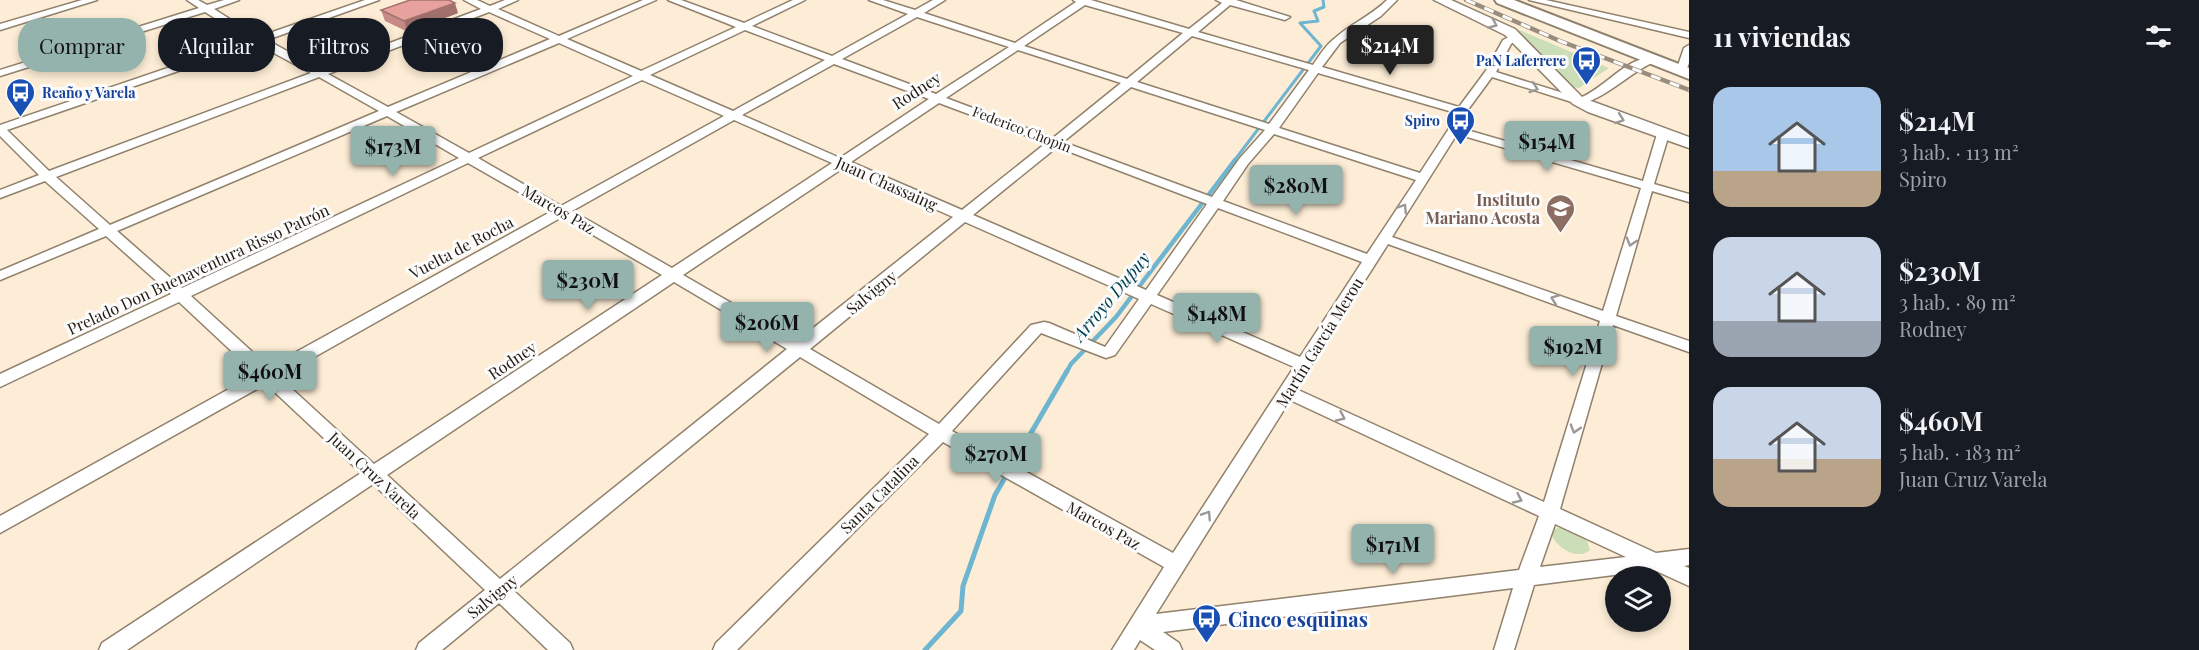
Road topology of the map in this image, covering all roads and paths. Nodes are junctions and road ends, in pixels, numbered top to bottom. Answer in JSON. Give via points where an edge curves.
{"nodes":[{"id":1,"x":92,"y":0,"type":"edge"},
{"id":2,"x":192,"y":0,"type":"edge"},
{"id":3,"x":234,"y":0,"type":"edge"},
{"id":4,"x":374,"y":0,"type":"edge"},
{"id":5,"x":470,"y":0,"type":"edge"},
{"id":6,"x":513,"y":0,"type":"edge"},
{"id":7,"x":651,"y":0,"type":"edge"},
{"id":8,"x":673,"y":0,"type":"edge"},
{"id":9,"x":800,"y":0,"type":"edge"},
{"id":10,"x":874,"y":0,"type":"edge"},
{"id":11,"x":940,"y":0,"type":"edge"},
{"id":12,"x":1082,"y":0,"type":"edge"},
{"id":13,"x":1392,"y":0,"type":"edge"},
{"id":14,"x":1440,"y":0,"type":"edge"},
{"id":15,"x":1502,"y":0,"type":"edge"},
{"id":16,"x":1535,"y":0,"type":"edge"},
{"id":17,"x":1227,"y":1,"type":"edge"},
{"id":18,"x":73,"y":2,"type":"edge"},
{"id":19,"x":207,"y":9,"type":"junction"},
{"id":20,"x":490,"y":9,"type":"junction"},
{"id":21,"x":916,"y":14,"type":"junction"},
{"id":22,"x":1285,"y":17,"type":"dead end"},
{"id":23,"x":222,"y":18,"type":"edge"},
{"id":24,"x":0,"y":27,"type":"edge"},
{"id":25,"x":745,"y":27,"type":"junction"},
{"id":26,"x":1190,"y":32,"type":"junction"},
{"id":27,"x":275,"y":34,"type":"edge"},
{"id":28,"x":1689,"y":35,"type":"edge"},
{"id":29,"x":1516,"y":37,"type":"junction"},
{"id":30,"x":559,"y":40,"type":"junction"},
{"id":31,"x":1015,"y":46,"type":"junction"},
{"id":32,"x":275,"y":48,"type":"edge"},
{"id":33,"x":1689,"y":48,"type":"edge"},
{"id":34,"x":833,"y":58,"type":"junction"},
{"id":35,"x":1650,"y":60,"type":"junction"},
{"id":36,"x":1313,"y":68,"type":"junction"},
{"id":37,"x":165,"y":72,"type":"edge"},
{"id":38,"x":0,"y":73,"type":"edge"},
{"id":39,"x":1490,"y":73,"type":"junction"},
{"id":40,"x":1685,"y":73,"type":"edge"},
{"id":41,"x":320,"y":74,"type":"junction"},
{"id":42,"x":642,"y":75,"type":"junction"},
{"id":43,"x":1130,"y":83,"type":"junction"},
{"id":44,"x":938,"y":97,"type":"junction"},
{"id":45,"x":1578,"y":101,"type":"junction"},
{"id":46,"x":1462,"y":111,"type":"junction"},
{"id":47,"x":389,"y":112,"type":"junction"},
{"id":48,"x":732,"y":115,"type":"junction"},
{"id":49,"x":1270,"y":128,"type":"junction"},
{"id":50,"x":0,"y":129,"type":"edge"},
{"id":51,"x":1454,"y":130,"type":"junction"},
{"id":52,"x":1663,"y":134,"type":"junction"},
{"id":53,"x":1054,"y":142,"type":"junction"},
{"id":54,"x":1689,"y":143,"type":"edge"},
{"id":55,"x":469,"y":158,"type":"junction"},
{"id":56,"x":840,"y":162,"type":"junction"},
{"id":57,"x":47,"y":176,"type":"junction"},
{"id":58,"x":1423,"y":178,"type":"junction"},
{"id":59,"x":1648,"y":186,"type":"junction"},
{"id":60,"x":0,"y":194,"type":"edge"},
{"id":61,"x":1689,"y":198,"type":"edge"},
{"id":62,"x":1214,"y":202,"type":"junction"},
{"id":63,"x":563,"y":212,"type":"junction"},
{"id":64,"x":965,"y":217,"type":"junction"},
{"id":65,"x":107,"y":231,"type":"junction"},
{"id":66,"x":1383,"y":238,"type":"junction"},
{"id":67,"x":1370,"y":260,"type":"junction"},
{"id":68,"x":672,"y":274,"type":"junction"},
{"id":69,"x":0,"y":276,"type":"edge"},
{"id":70,"x":181,"y":295,"type":"junction"},
{"id":71,"x":1147,"y":295,"type":"junction"},
{"id":72,"x":1608,"y":318,"type":"junction"},
{"id":73,"x":1689,"y":347,"type":"edge"},
{"id":74,"x":799,"y":350,"type":"junction"},
{"id":75,"x":1304,"y":365,"type":"junction"},
{"id":76,"x":267,"y":375,"type":"junction"},
{"id":77,"x":0,"y":381,"type":"edge"},
{"id":78,"x":1288,"y":392,"type":"junction"},
{"id":79,"x":941,"y":433,"type":"junction"},
{"id":80,"x":374,"y":474,"type":"junction"},
{"id":81,"x":1550,"y":514,"type":"junction"},
{"id":82,"x":0,"y":525,"type":"edge"},
{"id":83,"x":1689,"y":557,"type":"edge"},
{"id":84,"x":1653,"y":561,"type":"junction"},
{"id":85,"x":1174,"y":564,"type":"junction"},
{"id":86,"x":1689,"y":577,"type":"edge"},
{"id":87,"x":1526,"y":578,"type":"junction"},
{"id":88,"x":500,"y":590,"type":"junction"},
{"id":89,"x":1137,"y":626,"type":"junction"},
{"id":90,"x":108,"y":650,"type":"edge"},
{"id":91,"x":426,"y":650,"type":"edge"},
{"id":92,"x":563,"y":650,"type":"edge"},
{"id":93,"x":723,"y":650,"type":"edge"},
{"id":94,"x":1122,"y":650,"type":"edge"},
{"id":95,"x":1172,"y":650,"type":"edge"},
{"id":96,"x":1504,"y":650,"type":"edge"}],
"edges":[{"from":1,"to":18,"type":"street"},
{"from":2,"to":19,"type":"street","name":"Marcos Paz"},
{"from":3,"to":19,"type":"street"},
{"from":4,"to":27,"type":"street"},
{"from":5,"to":20,"type":"street","name":"Juan Chassaing"},
{"from":6,"to":20,"type":"street"},
{"from":7,"to":30,"type":"street"},
{"from":8,"to":25,"type":"street","name":"Federico Chopin"},
{"from":9,"to":25,"type":"street","name":"Prelado Don Buenaventura Risso Patrón"},
{"from":10,"to":21,"type":"street"},
{"from":11,"to":21,"type":"street","name":"Vuelta de Rocha"},
{"from":12,"to":26,"type":"street"},
{"from":12,"to":31,"type":"street","name":"Rodney"},
{"from":13,"to":36,"type":"street","name":"Santa Catalina","via":[[1376,16],[1337,40]]},
{"from":14,"to":29,"type":"main road","one_way":true},
{"from":15,"to":35,"type":"main road"},
{"from":16,"to":28,"type":"street"},
{"from":17,"to":22,"type":"street"},
{"from":17,"to":26,"type":"street","name":"Salvigny"},
{"from":18,"to":24,"type":"street"},
{"from":19,"to":23,"type":"street","name":"Marcos Paz"},
{"from":19,"to":38,"type":"street"},
{"from":20,"to":30,"type":"street","name":"Juan Chassaing"},
{"from":20,"to":41,"type":"street"},
{"from":21,"to":31,"type":"street"},
{"from":21,"to":34,"type":"street","name":"Vuelta de Rocha"},
{"from":25,"to":34,"type":"street","name":"Federico Chopin"},
{"from":25,"to":42,"type":"street","name":"Prelado Don Buenaventura Risso Patrón"},
{"from":26,"to":36,"type":"street"},
{"from":26,"to":43,"type":"street","name":"Salvigny"},
{"from":29,"to":39,"type":"street","name":"Martín García Merou","via":[[1507,42]]},
{"from":29,"to":45,"type":"main road"},
{"from":30,"to":42,"type":"street","name":"Juan Chassaing"},
{"from":30,"to":47,"type":"street"},
{"from":31,"to":43,"type":"street"},
{"from":31,"to":44,"type":"street","name":"Rodney"},
{"from":32,"to":41,"type":"street","name":"Marcos Paz"},
{"from":33,"to":40,"type":"street"},
{"from":34,"to":44,"type":"street","name":"Federico Chopin"},
{"from":34,"to":48,"type":"street","name":"Vuelta de Rocha"},
{"from":35,"to":40,"type":"main road"},
{"from":35,"to":45,"type":"street"},
{"from":36,"to":46,"type":"street"},
{"from":36,"to":49,"type":"street","name":"Santa Catalina"},
{"from":37,"to":50,"type":"street"},
{"from":39,"to":45,"type":"street","one_way":true},
{"from":39,"to":46,"type":"street","name":"Martín García Merou"},
{"from":41,"to":47,"type":"street","name":"Marcos Paz"},
{"from":41,"to":57,"type":"street"},
{"from":42,"to":48,"type":"street","name":"Juan Chassaing"},
{"from":42,"to":55,"type":"street","name":"Prelado Don Buenaventura Risso Patrón"},
{"from":43,"to":49,"type":"street"},
{"from":43,"to":53,"type":"street","name":"Salvigny"},
{"from":44,"to":53,"type":"street","name":"Federico Chopin"},
{"from":44,"to":56,"type":"street","name":"Rodney"},
{"from":45,"to":52,"type":"main road","one_way":true},
{"from":46,"to":51,"type":"street","name":"Martín García Merou"},
{"from":47,"to":55,"type":"street","name":"Marcos Paz"},
{"from":47,"to":65,"type":"street"},
{"from":48,"to":56,"type":"street","name":"Juan Chassaing"},
{"from":48,"to":63,"type":"street","name":"Vuelta de Rocha"},
{"from":49,"to":58,"type":"street"},
{"from":49,"to":62,"type":"street","name":"Santa Catalina"},
{"from":50,"to":57,"type":"street","name":"Juan Cruz Varela"},
{"from":51,"to":58,"type":"street","name":"Martín García Merou"},
{"from":51,"to":59,"type":"street"},
{"from":52,"to":54,"type":"main road"},
{"from":52,"to":59,"type":"street"},
{"from":53,"to":62,"type":"street","name":"Federico Chopin"},
{"from":53,"to":64,"type":"street","name":"Salvigny"},
{"from":55,"to":63,"type":"street","name":"Marcos Paz"},
{"from":55,"to":70,"type":"street","name":"Prelado Don Buenaventura Risso Patrón"},
{"from":56,"to":64,"type":"street","name":"Juan Chassaing"},
{"from":56,"to":68,"type":"street","name":"Rodney"},
{"from":57,"to":60,"type":"street"},
{"from":57,"to":65,"type":"street","name":"Juan Cruz Varela"},
{"from":66,"to":58,"type":"street","name":"Martín García Merou","one_way":true},
{"from":59,"to":61,"type":"street"},
{"from":59,"to":72,"type":"street","one_way":true},
{"from":62,"to":67,"type":"street","name":"Federico Chopin"},
{"from":62,"to":71,"type":"street","name":"Santa Catalina"},
{"from":63,"to":68,"type":"street","name":"Marcos Paz"},
{"from":63,"to":76,"type":"street","name":"Vuelta de Rocha"},
{"from":64,"to":71,"type":"street","name":"Juan Chassaing"},
{"from":64,"to":74,"type":"street","name":"Salvigny"},
{"from":65,"to":69,"type":"street"},
{"from":65,"to":70,"type":"street","name":"Juan Cruz Varela"},
{"from":66,"to":67,"type":"street","name":"Martín García Merou"},
{"from":72,"to":66,"type":"street","one_way":true},
{"from":67,"to":75,"type":"street","name":"Martín García Merou"},
{"from":68,"to":74,"type":"street","name":"Marcos Paz"},
{"from":68,"to":80,"type":"street","name":"Rodney"},
{"from":70,"to":76,"type":"street","name":"Juan Cruz Varela"},
{"from":70,"to":77,"type":"street","name":"Prelado Don Buenaventura Risso Patrón"},
{"from":71,"to":75,"type":"street","name":"Juan Chassaing"},
{"from":71,"to":79,"type":"street","name":"Santa Catalina","via":[[1106,353],[1044,327],[1036,329]]},
{"from":72,"to":73,"type":"street"},
{"from":72,"to":81,"type":"street","one_way":true},
{"from":74,"to":79,"type":"street","name":"Marcos Paz"},
{"from":74,"to":88,"type":"street","name":"Salvigny"},
{"from":75,"to":78,"type":"street","name":"Martín García Merou"},
{"from":76,"to":80,"type":"street","name":"Juan Cruz Varela"},
{"from":76,"to":82,"type":"street","name":"Vuelta de Rocha"},
{"from":78,"to":81,"type":"street","one_way":true},
{"from":85,"to":78,"type":"street","name":"Martín García Merou","one_way":true},
{"from":79,"to":85,"type":"street","name":"Marcos Paz"},
{"from":79,"to":93,"type":"street","name":"Santa Catalina"},
{"from":80,"to":88,"type":"street","name":"Juan Cruz Varela"},
{"from":80,"to":90,"type":"street","name":"Rodney"},
{"from":81,"to":84,"type":"street"},
{"from":81,"to":87,"type":"street"},
{"from":83,"to":84,"type":"street"},
{"from":84,"to":86,"type":"street"},
{"from":84,"to":87,"type":"street"},
{"from":85,"to":89,"type":"street","name":"Martín García Merou"},
{"from":87,"to":89,"type":"street"},
{"from":87,"to":96,"type":"street"},
{"from":88,"to":91,"type":"street","name":"Salvigny"},
{"from":88,"to":92,"type":"street","name":"Juan Cruz Varela"},
{"from":89,"to":94,"type":"street","name":"Martín García Merou"},
{"from":89,"to":95,"type":"street"}]}
